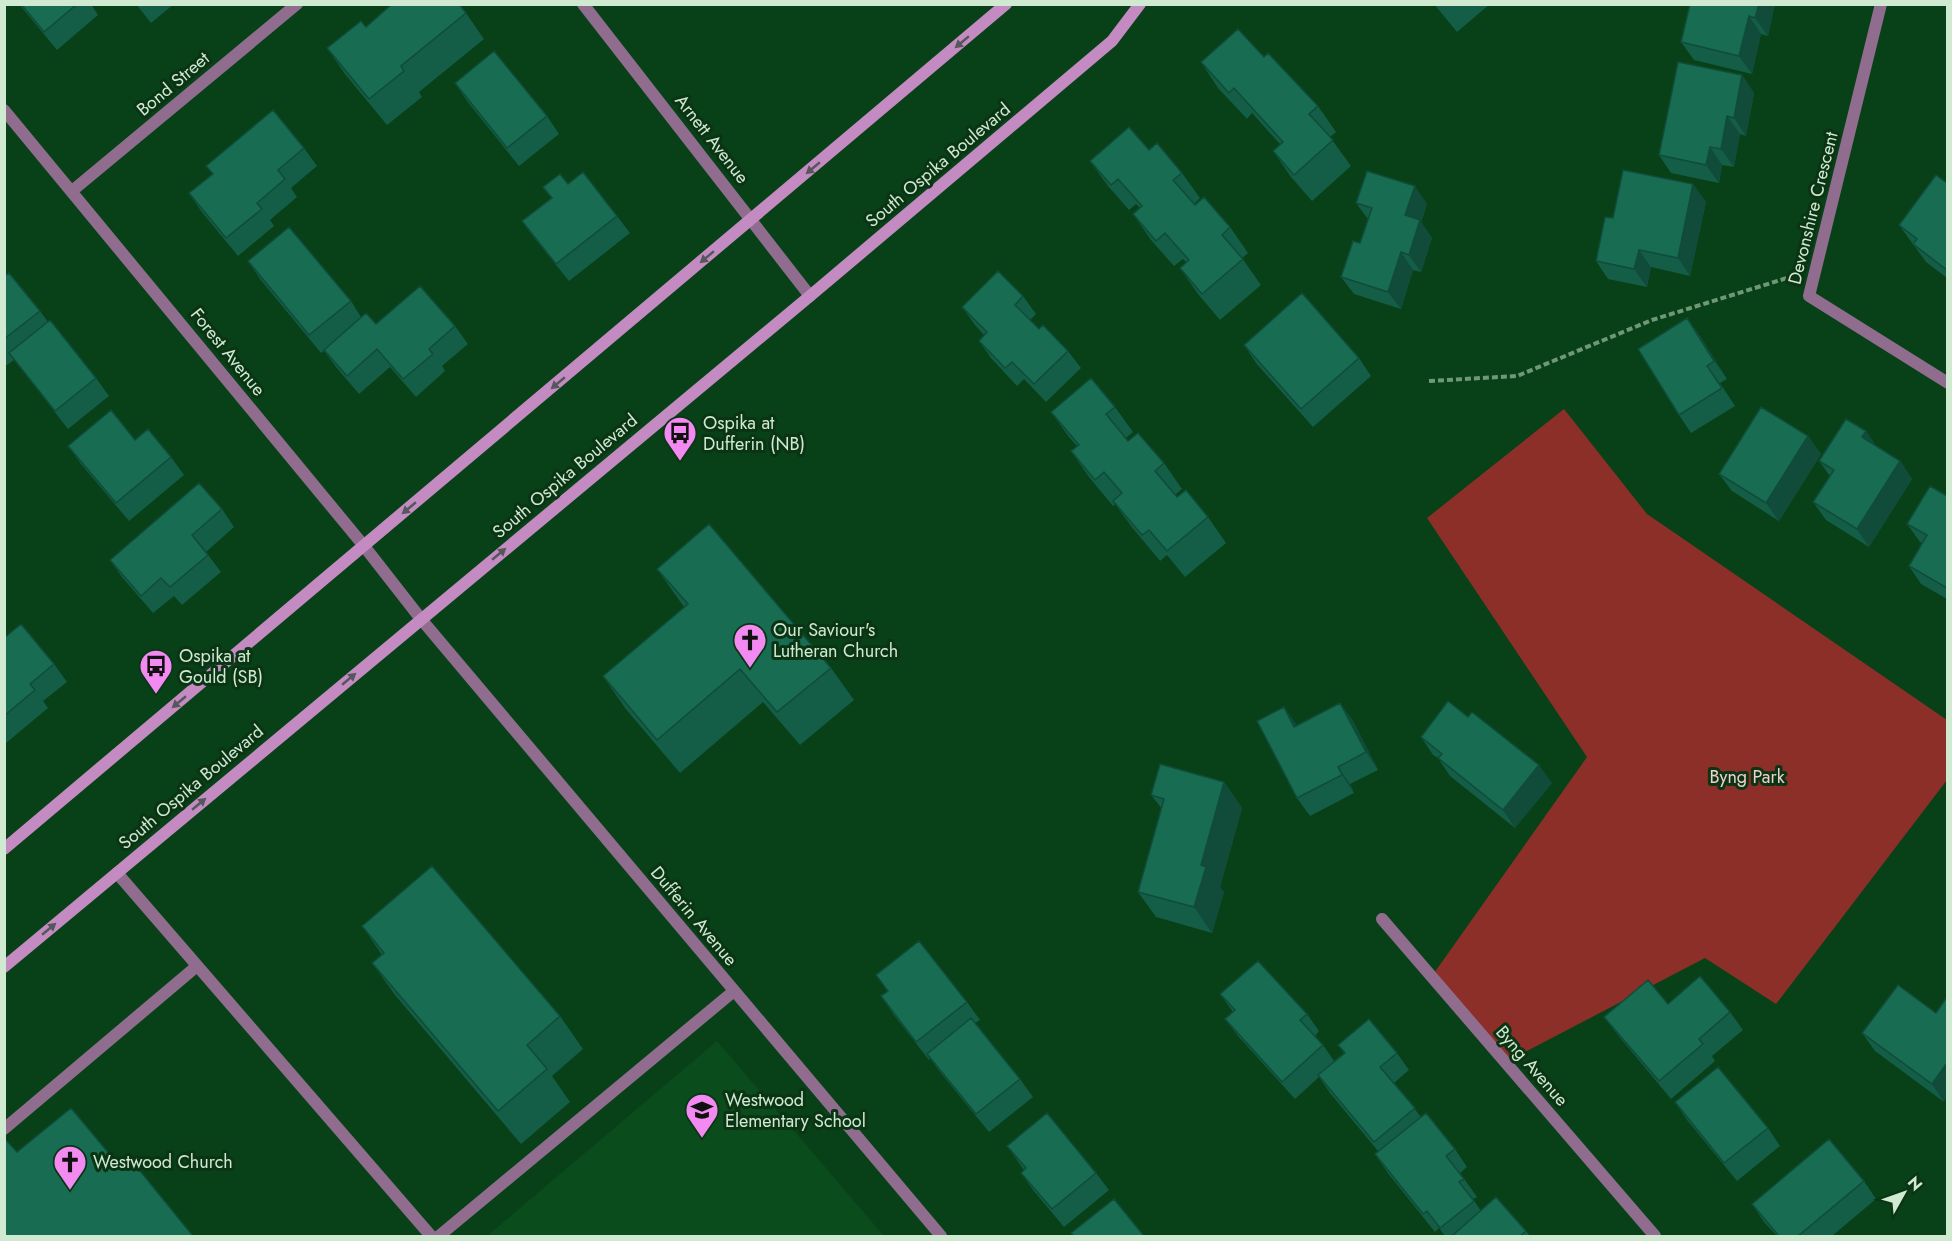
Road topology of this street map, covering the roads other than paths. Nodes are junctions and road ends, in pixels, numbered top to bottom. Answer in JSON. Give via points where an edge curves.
{"nodes":[{"id":1,"x":297,"y":4,"type":"edge"},
{"id":2,"x":583,"y":4,"type":"edge"},
{"id":3,"x":1006,"y":4,"type":"edge"},
{"id":4,"x":1140,"y":4,"type":"edge"},
{"id":5,"x":1881,"y":4,"type":"edge"},
{"id":6,"x":4,"y":110,"type":"edge"},
{"id":7,"x":72,"y":191,"type":"junction"},
{"id":8,"x":752,"y":219,"type":"junction"},
{"id":9,"x":810,"y":296,"type":"junction"},
{"id":10,"x":1947,"y":383,"type":"edge"},
{"id":11,"x":364,"y":546,"type":"junction"},
{"id":12,"x":421,"y":619,"type":"junction"},
{"id":13,"x":4,"y":849,"type":"edge"},
{"id":14,"x":117,"y":873,"type":"junction"},
{"id":15,"x":1382,"y":919,"type":"dead end"},
{"id":16,"x":197,"y":966,"type":"junction"},
{"id":17,"x":4,"y":967,"type":"edge"},
{"id":18,"x":734,"y":991,"type":"junction"},
{"id":19,"x":4,"y":1129,"type":"edge"},
{"id":20,"x":431,"y":1236,"type":"edge"},
{"id":21,"x":440,"y":1236,"type":"edge"},
{"id":22,"x":940,"y":1236,"type":"edge"},
{"id":23,"x":1655,"y":1236,"type":"edge"}],
"edges":[{"from":1,"to":7,"type":"street","name":"Bond Street"},
{"from":2,"to":8,"type":"street","name":"Arnett Avenue"},
{"from":3,"to":8,"type":"main road","one_way":true},
{"from":4,"to":9,"type":"main road","name":"South Ospika Boulevard","via":[[1112,41]]},
{"from":5,"to":10,"type":"street","name":"Devonshire Crescent","via":[[1809,296]]},
{"from":6,"to":7,"type":"street","name":"Forest Avenue"},
{"from":7,"to":11,"type":"street","name":"Forest Avenue"},
{"from":8,"to":9,"type":"street","name":"Arnett Avenue"},
{"from":8,"to":11,"type":"main road","one_way":true},
{"from":12,"to":9,"type":"main road","name":"South Ospika Boulevard","one_way":true},
{"from":11,"to":12,"type":"street","name":"Forest Avenue"},
{"from":11,"to":13,"type":"main road","one_way":true},
{"from":14,"to":12,"type":"main road","name":"South Ospika Boulevard","one_way":true},
{"from":12,"to":18,"type":"street","name":"Dufferin Avenue"},
{"from":14,"to":16,"type":"street"},
{"from":17,"to":14,"type":"main road","name":"South Ospika Boulevard","one_way":true},
{"from":15,"to":23,"type":"street","name":"Byng Avenue"},
{"from":16,"to":19,"type":"street"},
{"from":16,"to":20,"type":"street"},
{"from":18,"to":21,"type":"street"},
{"from":18,"to":22,"type":"street","name":"Dufferin Avenue"}]}
